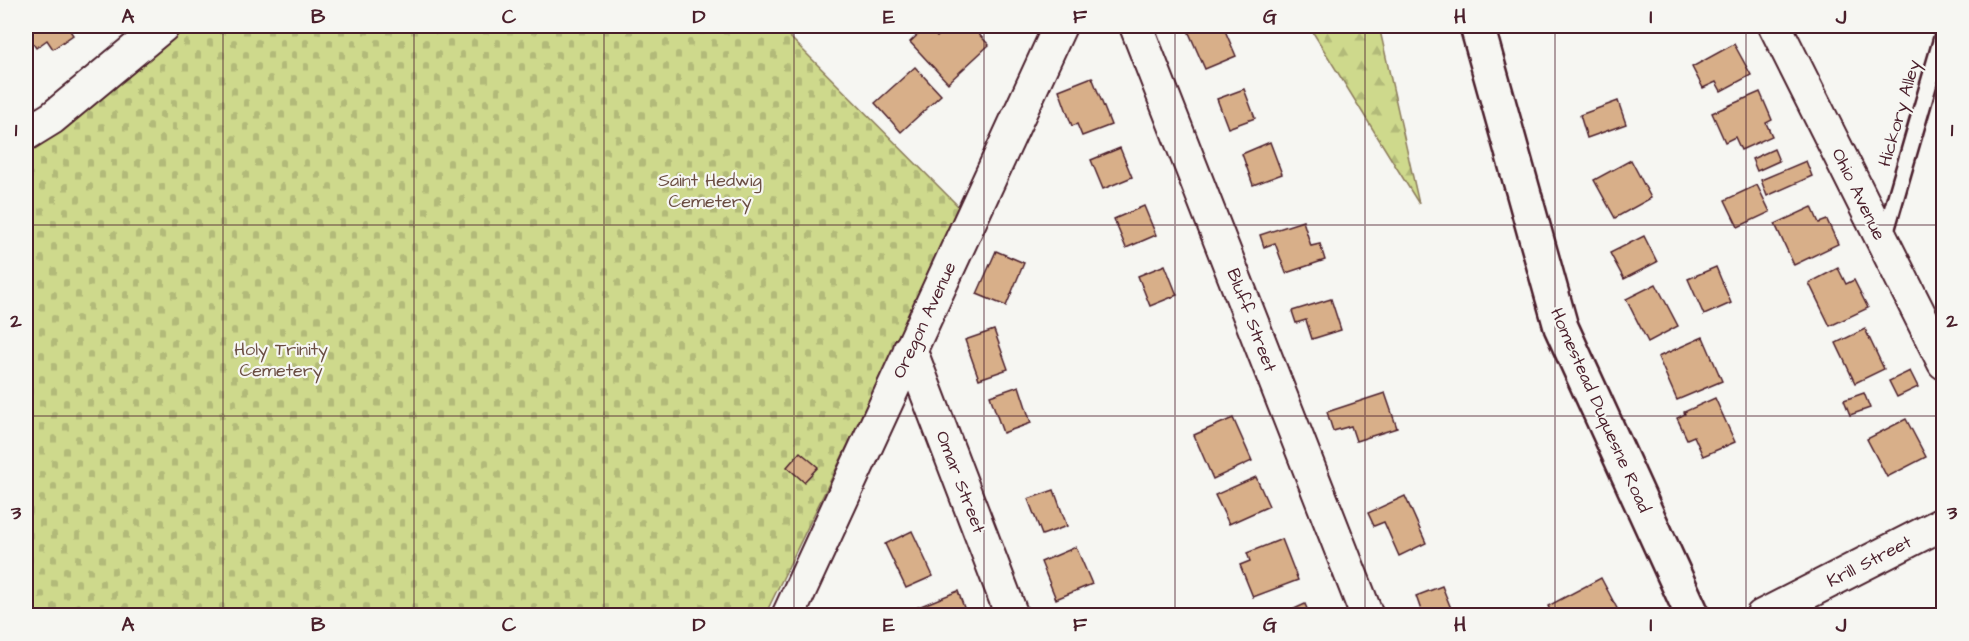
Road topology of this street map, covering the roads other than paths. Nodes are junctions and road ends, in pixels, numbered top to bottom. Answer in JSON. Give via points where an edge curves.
{"nodes":[{"id":1,"x":163,"y":26,"type":"edge"},
{"id":2,"x":1060,"y":26,"type":"edge"},
{"id":3,"x":1136,"y":26,"type":"edge"},
{"id":4,"x":1477,"y":26,"type":"edge"},
{"id":5,"x":1775,"y":26,"type":"edge"},
{"id":6,"x":1944,"y":31,"type":"edge"},
{"id":7,"x":26,"y":135,"type":"edge"},
{"id":8,"x":1883,"y":241,"type":"junction"},
{"id":9,"x":910,"y":350,"type":"junction"},
{"id":10,"x":1944,"y":363,"type":"edge"},
{"id":11,"x":1944,"y":523,"type":"edge"},
{"id":12,"x":788,"y":615,"type":"edge"},
{"id":13,"x":1012,"y":615,"type":"edge"},
{"id":14,"x":1367,"y":615,"type":"edge"},
{"id":15,"x":1693,"y":615,"type":"edge"},
{"id":16,"x":1762,"y":615,"type":"edge"}],
"edges":[{"from":1,"to":7,"type":"street"},
{"from":2,"to":9,"type":"street","name":"Oregon Avenue"},
{"from":3,"to":14,"type":"street","name":"Bluff Street"},
{"from":4,"to":15,"type":"street","name":"Homestead Duquesne Road","via":[[1561,327]]},
{"from":5,"to":8,"type":"street","name":"Ohio Avenue"},
{"from":6,"to":8,"type":"lane","name":"Hickory Alley"},
{"from":8,"to":10,"type":"street","name":"Ohio Avenue"},
{"from":9,"to":12,"type":"street","name":"Oregon Avenue"},
{"from":9,"to":13,"type":"street","name":"Omar Street"},
{"from":11,"to":16,"type":"street","name":"Krill Street"}]}
